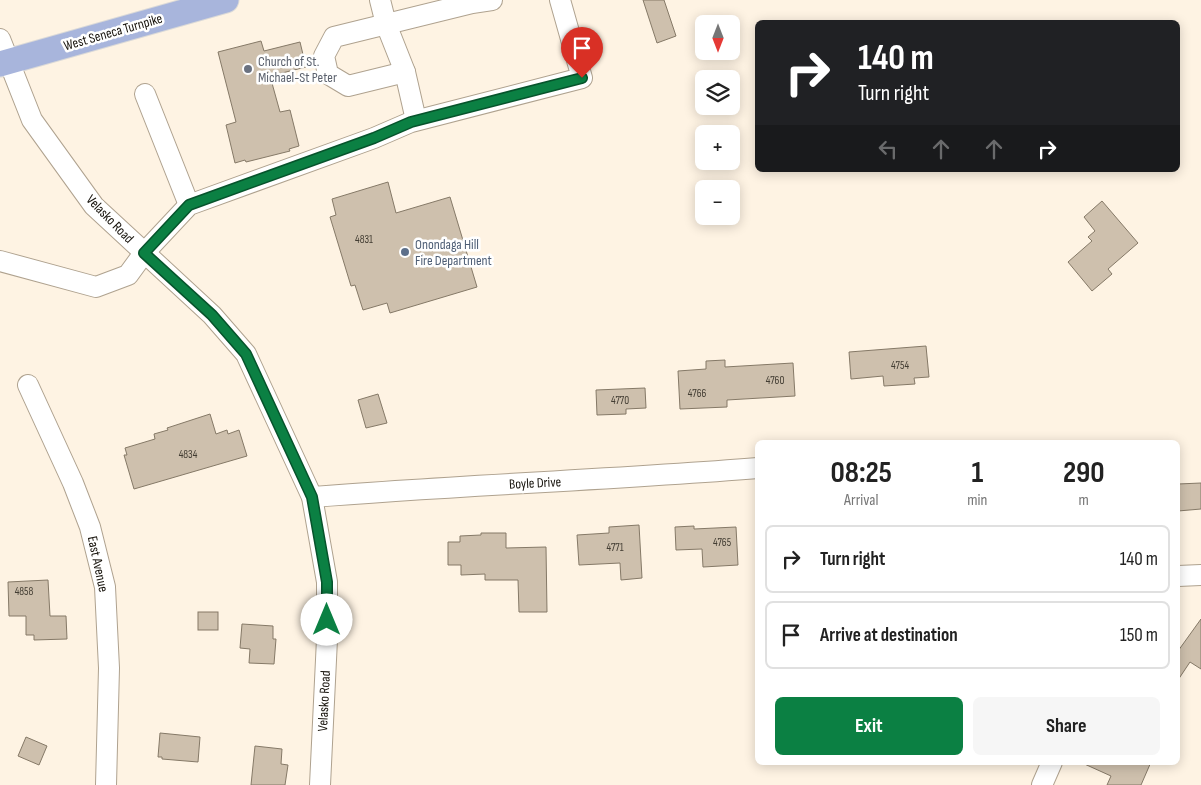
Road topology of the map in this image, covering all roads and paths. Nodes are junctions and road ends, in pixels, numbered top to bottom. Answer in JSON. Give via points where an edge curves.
{"nodes":[{"id":1,"x":226,"y":0,"type":"edge"},
{"id":2,"x":380,"y":0,"type":"edge"},
{"id":3,"x":492,"y":0,"type":"edge"},
{"id":4,"x":560,"y":0,"type":"edge"},
{"id":5,"x":386,"y":24,"type":"junction"},
{"id":6,"x":0,"y":39,"type":"edge"},
{"id":7,"x":5,"y":63,"type":"edge"},
{"id":8,"x":405,"y":72,"type":"junction"},
{"id":9,"x":145,"y":94,"type":"dead end"},
{"id":10,"x":416,"y":120,"type":"junction"},
{"id":11,"x":189,"y":205,"type":"junction"},
{"id":12,"x":144,"y":253,"type":"junction"},
{"id":13,"x":0,"y":261,"type":"edge"},
{"id":14,"x":28,"y":385,"type":"dead end"},
{"id":15,"x":755,"y":468,"type":"edge"},
{"id":16,"x":312,"y":497,"type":"junction"},
{"id":17,"x":1201,"y":575,"type":"edge"},
{"id":18,"x":1180,"y":576,"type":"edge"},
{"id":19,"x":1051,"y":765,"type":"edge"},
{"id":20,"x":106,"y":785,"type":"edge"},
{"id":21,"x":320,"y":785,"type":"edge"},
{"id":22,"x":1042,"y":785,"type":"edge"}],
"edges":[{"from":1,"to":7,"type":"main road","name":"West Seneca Turnpike"},
{"from":2,"to":5,"type":"street"},
{"from":3,"to":5,"type":"street"},
{"from":4,"to":10,"type":"street","via":[[582,78]]},
{"from":5,"to":8,"type":"street"},
{"from":5,"to":8,"type":"street","via":[[334,37],[324,56],[328,74],[348,86]]},
{"from":6,"to":7,"type":"street","name":"Velasko Road"},
{"from":7,"to":12,"type":"street","name":"Velasko Road","via":[[32,120],[94,206]]},
{"from":8,"to":10,"type":"street"},
{"from":9,"to":11,"type":"street"},
{"from":10,"to":11,"type":"street"},
{"from":11,"to":12,"type":"street"},
{"from":12,"to":13,"type":"street","via":[[128,275],[96,287]]},
{"from":12,"to":16,"type":"street","name":"Velasko Road","via":[[212,315],[246,354]]},
{"from":14,"to":20,"type":"street","name":"East Avenue","via":[[74,483],[105,587],[109,668]]},
{"from":15,"to":16,"type":"street","name":"Boyle Drive"},
{"from":16,"to":21,"type":"street","name":"Velasko Road","via":[[327,582]]},
{"from":17,"to":18,"type":"street"},
{"from":19,"to":22,"type":"street"}]}
